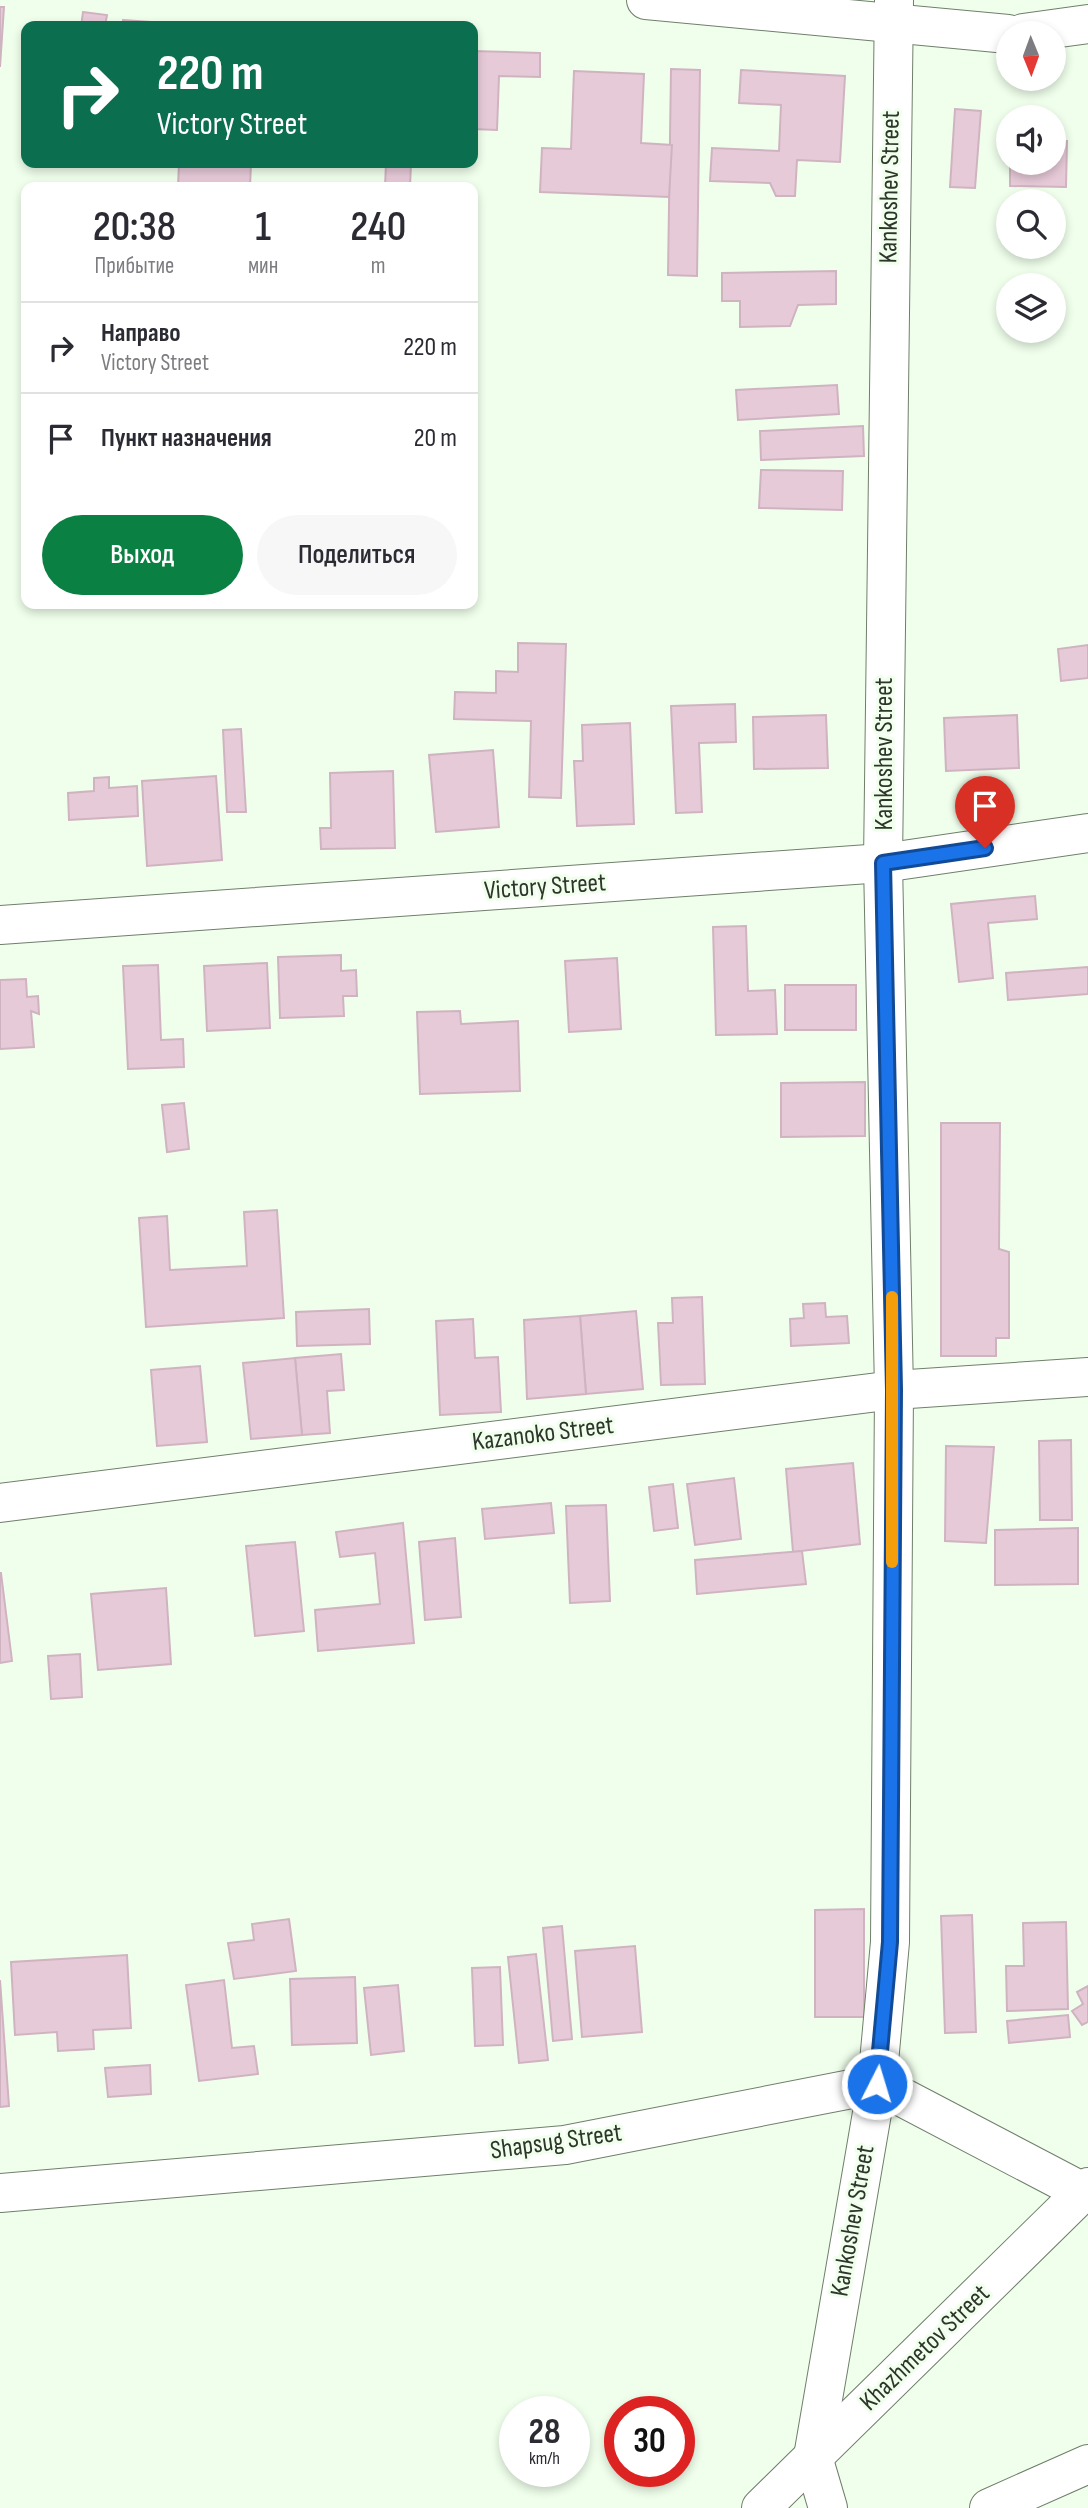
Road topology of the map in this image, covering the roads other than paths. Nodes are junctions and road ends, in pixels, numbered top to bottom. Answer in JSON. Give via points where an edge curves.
{"nodes":[{"id":1,"x":646,"y":0,"type":"edge"},
{"id":2,"x":893,"y":11,"type":"edge"},
{"id":3,"x":1088,"y":24,"type":"edge"},
{"id":4,"x":1066,"y":27,"type":"edge"},
{"id":5,"x":996,"y":32,"type":"edge"},
{"id":6,"x":1088,"y":833,"type":"edge"},
{"id":7,"x":883,"y":863,"type":"junction"},
{"id":8,"x":0,"y":925,"type":"edge"},
{"id":9,"x":1088,"y":1377,"type":"edge"},
{"id":10,"x":894,"y":1390,"type":"junction"},
{"id":11,"x":0,"y":1503,"type":"edge"},
{"id":12,"x":877,"y":2084,"type":"junction"},
{"id":13,"x":1085,"y":2190,"type":"edge"},
{"id":14,"x":0,"y":2193,"type":"edge"},
{"id":15,"x":813,"y":2457,"type":"junction"},
{"id":16,"x":1088,"y":2465,"type":"edge"},
{"id":17,"x":761,"y":2508,"type":"edge"},
{"id":18,"x":828,"y":2508,"type":"edge"},
{"id":19,"x":989,"y":2508,"type":"edge"}],
"edges":[{"from":1,"to":2,"type":"street"},
{"from":2,"to":5,"type":"street"},
{"from":2,"to":7,"type":"street","name":"Kankoshev Street"},
{"from":3,"to":4,"type":"street"},
{"from":6,"to":7,"type":"street","name":"Victory Street"},
{"from":7,"to":8,"type":"street","name":"Victory Street"},
{"from":7,"to":10,"type":"street","name":"Kankoshev Street"},
{"from":9,"to":10,"type":"street","name":"Kazanoko Street"},
{"from":10,"to":11,"type":"street","name":"Kazanoko Street"},
{"from":10,"to":12,"type":"street","name":"Kankoshev Street","via":[[890,1942]]},
{"from":12,"to":13,"type":"street"},
{"from":12,"to":14,"type":"street","name":"Shapsug Street","via":[[565,2145]]},
{"from":12,"to":15,"type":"street","name":"Kankoshev Street"},
{"from":13,"to":15,"type":"street","name":"Khazhmetov Street"},
{"from":15,"to":17,"type":"street","name":"Khazhmetov Street"},
{"from":15,"to":18,"type":"street","name":"Kankoshev Street"},
{"from":16,"to":19,"type":"street"}]}
